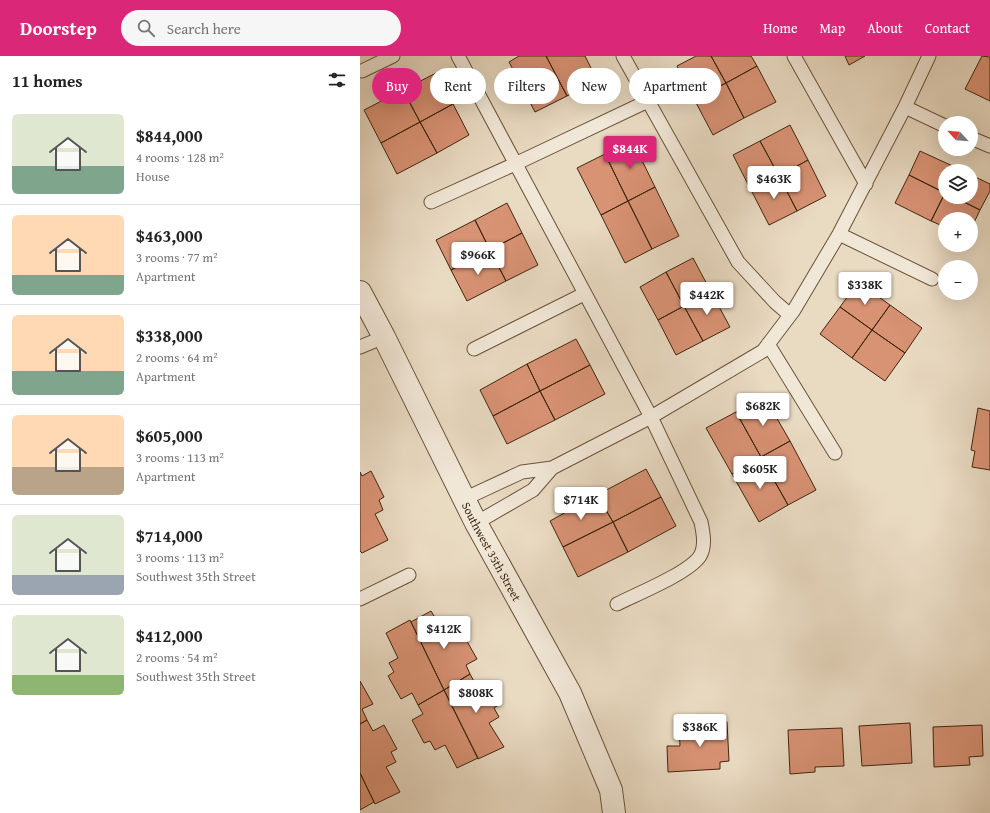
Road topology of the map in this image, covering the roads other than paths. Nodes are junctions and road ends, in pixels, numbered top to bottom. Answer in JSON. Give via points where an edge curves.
{"nodes":[{"id":1,"x":393,"y":56,"type":"edge"},
{"id":2,"x":458,"y":56,"type":"edge"},
{"id":3,"x":623,"y":56,"type":"edge"},
{"id":4,"x":794,"y":56,"type":"edge"},
{"id":5,"x":929,"y":56,"type":"edge"},
{"id":6,"x":630,"y":68,"type":"edge"},
{"id":7,"x":362,"y":71,"type":"dead end"},
{"id":8,"x":642,"y":104,"type":"edge"},
{"id":9,"x":650,"y":104,"type":"edge"},
{"id":10,"x":905,"y":107,"type":"junction"},
{"id":11,"x":938,"y":123,"type":"edge"},
{"id":12,"x":978,"y":141,"type":"edge"},
{"id":13,"x":990,"y":146,"type":"edge"},
{"id":14,"x":515,"y":164,"type":"junction"},
{"id":15,"x":866,"y":184,"type":"junction"},
{"id":16,"x":431,"y":202,"type":"dead end"},
{"id":17,"x":839,"y":234,"type":"junction"},
{"id":18,"x":932,"y":279,"type":"dead end"},
{"id":19,"x":360,"y":292,"type":"edge"},
{"id":20,"x":584,"y":294,"type":"junction"},
{"id":21,"x":365,"y":315,"type":"edge"},
{"id":22,"x":790,"y":315,"type":"junction"},
{"id":23,"x":384,"y":337,"type":"junction"},
{"id":24,"x":768,"y":344,"type":"junction"},
{"id":25,"x":360,"y":348,"type":"edge"},
{"id":26,"x":474,"y":349,"type":"dead end"},
{"id":27,"x":651,"y":416,"type":"junction"},
{"id":28,"x":835,"y":453,"type":"dead end"},
{"id":29,"x":552,"y":468,"type":"junction"},
{"id":30,"x":464,"y":499,"type":"junction"},
{"id":31,"x":476,"y":523,"type":"junction"},
{"id":32,"x":409,"y":574,"type":"dead end"},
{"id":33,"x":360,"y":599,"type":"edge"},
{"id":34,"x":617,"y":604,"type":"dead end"},
{"id":35,"x":614,"y":813,"type":"edge"}],
"edges":[{"from":1,"to":7,"type":"lane"},
{"from":2,"to":14,"type":"lane"},
{"from":3,"to":6,"type":"lane"},
{"from":4,"to":15,"type":"lane"},
{"from":5,"to":10,"type":"lane"},
{"from":8,"to":14,"type":"lane"},
{"from":9,"to":22,"type":"lane","via":[[738,262]]},
{"from":10,"to":11,"type":"lane"},
{"from":10,"to":15,"type":"lane"},
{"from":12,"to":13,"type":"lane"},
{"from":14,"to":16,"type":"lane"},
{"from":14,"to":20,"type":"lane"},
{"from":15,"to":17,"type":"lane"},
{"from":17,"to":18,"type":"lane"},
{"from":17,"to":22,"type":"lane"},
{"from":19,"to":21,"type":"street","name":"Southwest 35th Street"},
{"from":20,"to":26,"type":"lane"},
{"from":20,"to":27,"type":"lane"},
{"from":21,"to":23,"type":"street","name":"Southwest 35th Street"},
{"from":22,"to":24,"type":"lane"},
{"from":23,"to":25,"type":"lane"},
{"from":23,"to":30,"type":"street","name":"Southwest 35th Street"},
{"from":24,"to":27,"type":"lane","via":[[763,351]]},
{"from":24,"to":28,"type":"lane"},
{"from":27,"to":29,"type":"lane"},
{"from":27,"to":34,"type":"lane","via":[[701,522],[704,538],[701,555],[685,570]]},
{"from":29,"to":30,"type":"lane","via":[[522,472]]},
{"from":29,"to":31,"type":"lane","via":[[533,490]]},
{"from":30,"to":31,"type":"street","name":"Southwest 35th Street"},
{"from":31,"to":35,"type":"street","name":"Southwest 35th Street","via":[[570,693],[611,790]]},
{"from":32,"to":33,"type":"lane"}]}
